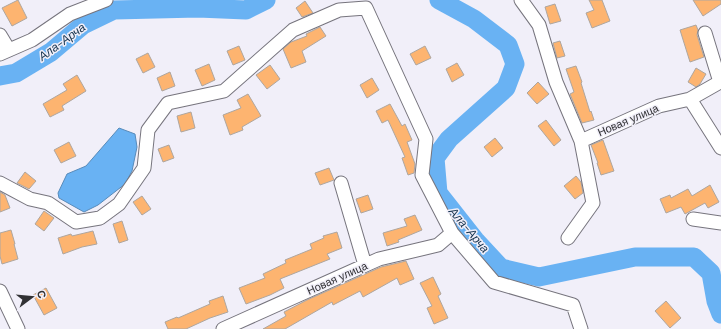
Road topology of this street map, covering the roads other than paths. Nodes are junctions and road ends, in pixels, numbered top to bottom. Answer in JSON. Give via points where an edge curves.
{"nodes":[{"id":1,"x":106,"y":0,"type":"edge"},
{"id":2,"x":521,"y":0,"type":"edge"},
{"id":3,"x":705,"y":33,"type":"dead end"},
{"id":4,"x":0,"y":35,"type":"edge"},
{"id":5,"x":5,"y":52,"type":"edge"},
{"id":6,"x":690,"y":99,"type":"junction"},
{"id":7,"x":581,"y":141,"type":"junction"},
{"id":8,"x":721,"y":148,"type":"edge"},
{"id":9,"x":0,"y":182,"type":"edge"},
{"id":10,"x":341,"y":183,"type":"dead end"},
{"id":11,"x":693,"y":219,"type":"dead end"},
{"id":12,"x":721,"y":223,"type":"edge"},
{"id":13,"x":452,"y":233,"type":"junction"},
{"id":14,"x":568,"y":238,"type":"dead end"},
{"id":15,"x":365,"y":265,"type":"junction"},
{"id":16,"x":0,"y":291,"type":"edge"},
{"id":17,"x":18,"y":329,"type":"edge"},
{"id":18,"x":223,"y":329,"type":"edge"},
{"id":19,"x":581,"y":329,"type":"edge"}],
"edges":[{"from":1,"to":5,"type":"street","via":[[70,14],[32,40]]},
{"from":2,"to":7,"type":"street","via":[[539,25],[556,82]]},
{"from":3,"to":6,"type":"street","name":"Новая улица","via":[[720,82]]},
{"from":4,"to":5,"type":"street"},
{"from":6,"to":7,"type":"street","name":"Новая улица","via":[[659,106]]},
{"from":6,"to":8,"type":"street"},
{"from":7,"to":14,"type":"street","via":[[593,203]]},
{"from":9,"to":13,"type":"street","via":[[30,198],[48,203],[76,222],[100,218],[119,204],[144,168],[148,130],[168,103],[224,91],[293,30],[339,10],[366,8],[426,139],[422,175]]},
{"from":10,"to":15,"type":"street"},
{"from":11,"to":12,"type":"street"},
{"from":13,"to":15,"type":"street","name":"Новая улица","via":[[438,245],[379,259]]},
{"from":13,"to":19,"type":"street","via":[[494,282],[573,305]]},
{"from":15,"to":18,"type":"street","name":"Новая улица"},
{"from":16,"to":17,"type":"street"}]}
